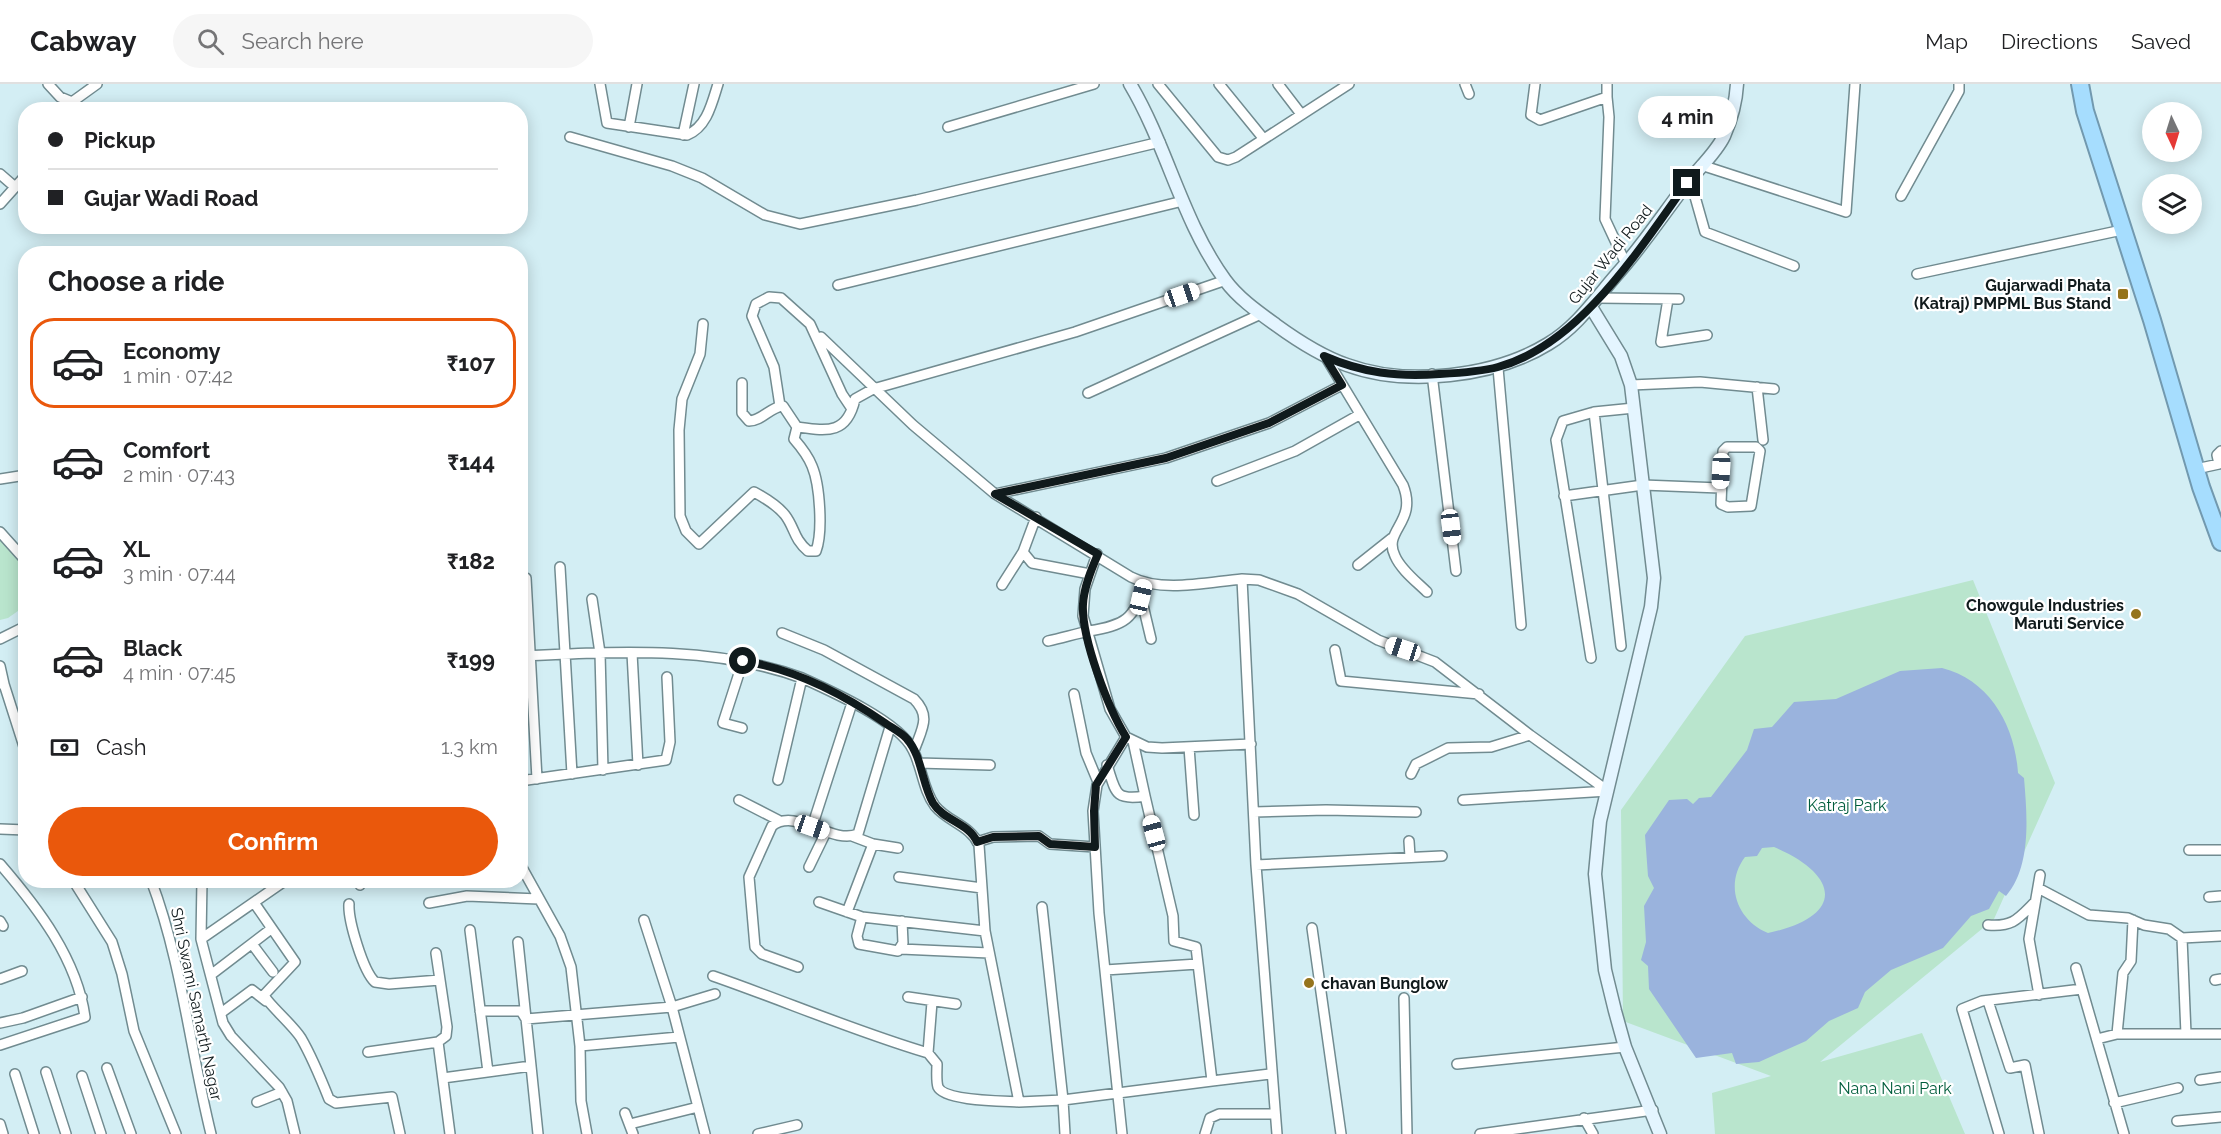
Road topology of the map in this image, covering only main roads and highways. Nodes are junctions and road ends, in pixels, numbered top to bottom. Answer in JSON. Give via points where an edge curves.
{"nodes":[{"id":1,"x":2080,"y":84,"type":"edge"},
{"id":2,"x":2221,"y":542,"type":"edge"}],
"edges":[{"from":1,"to":2,"type":"highway","via":[[2085,111]]}]}
